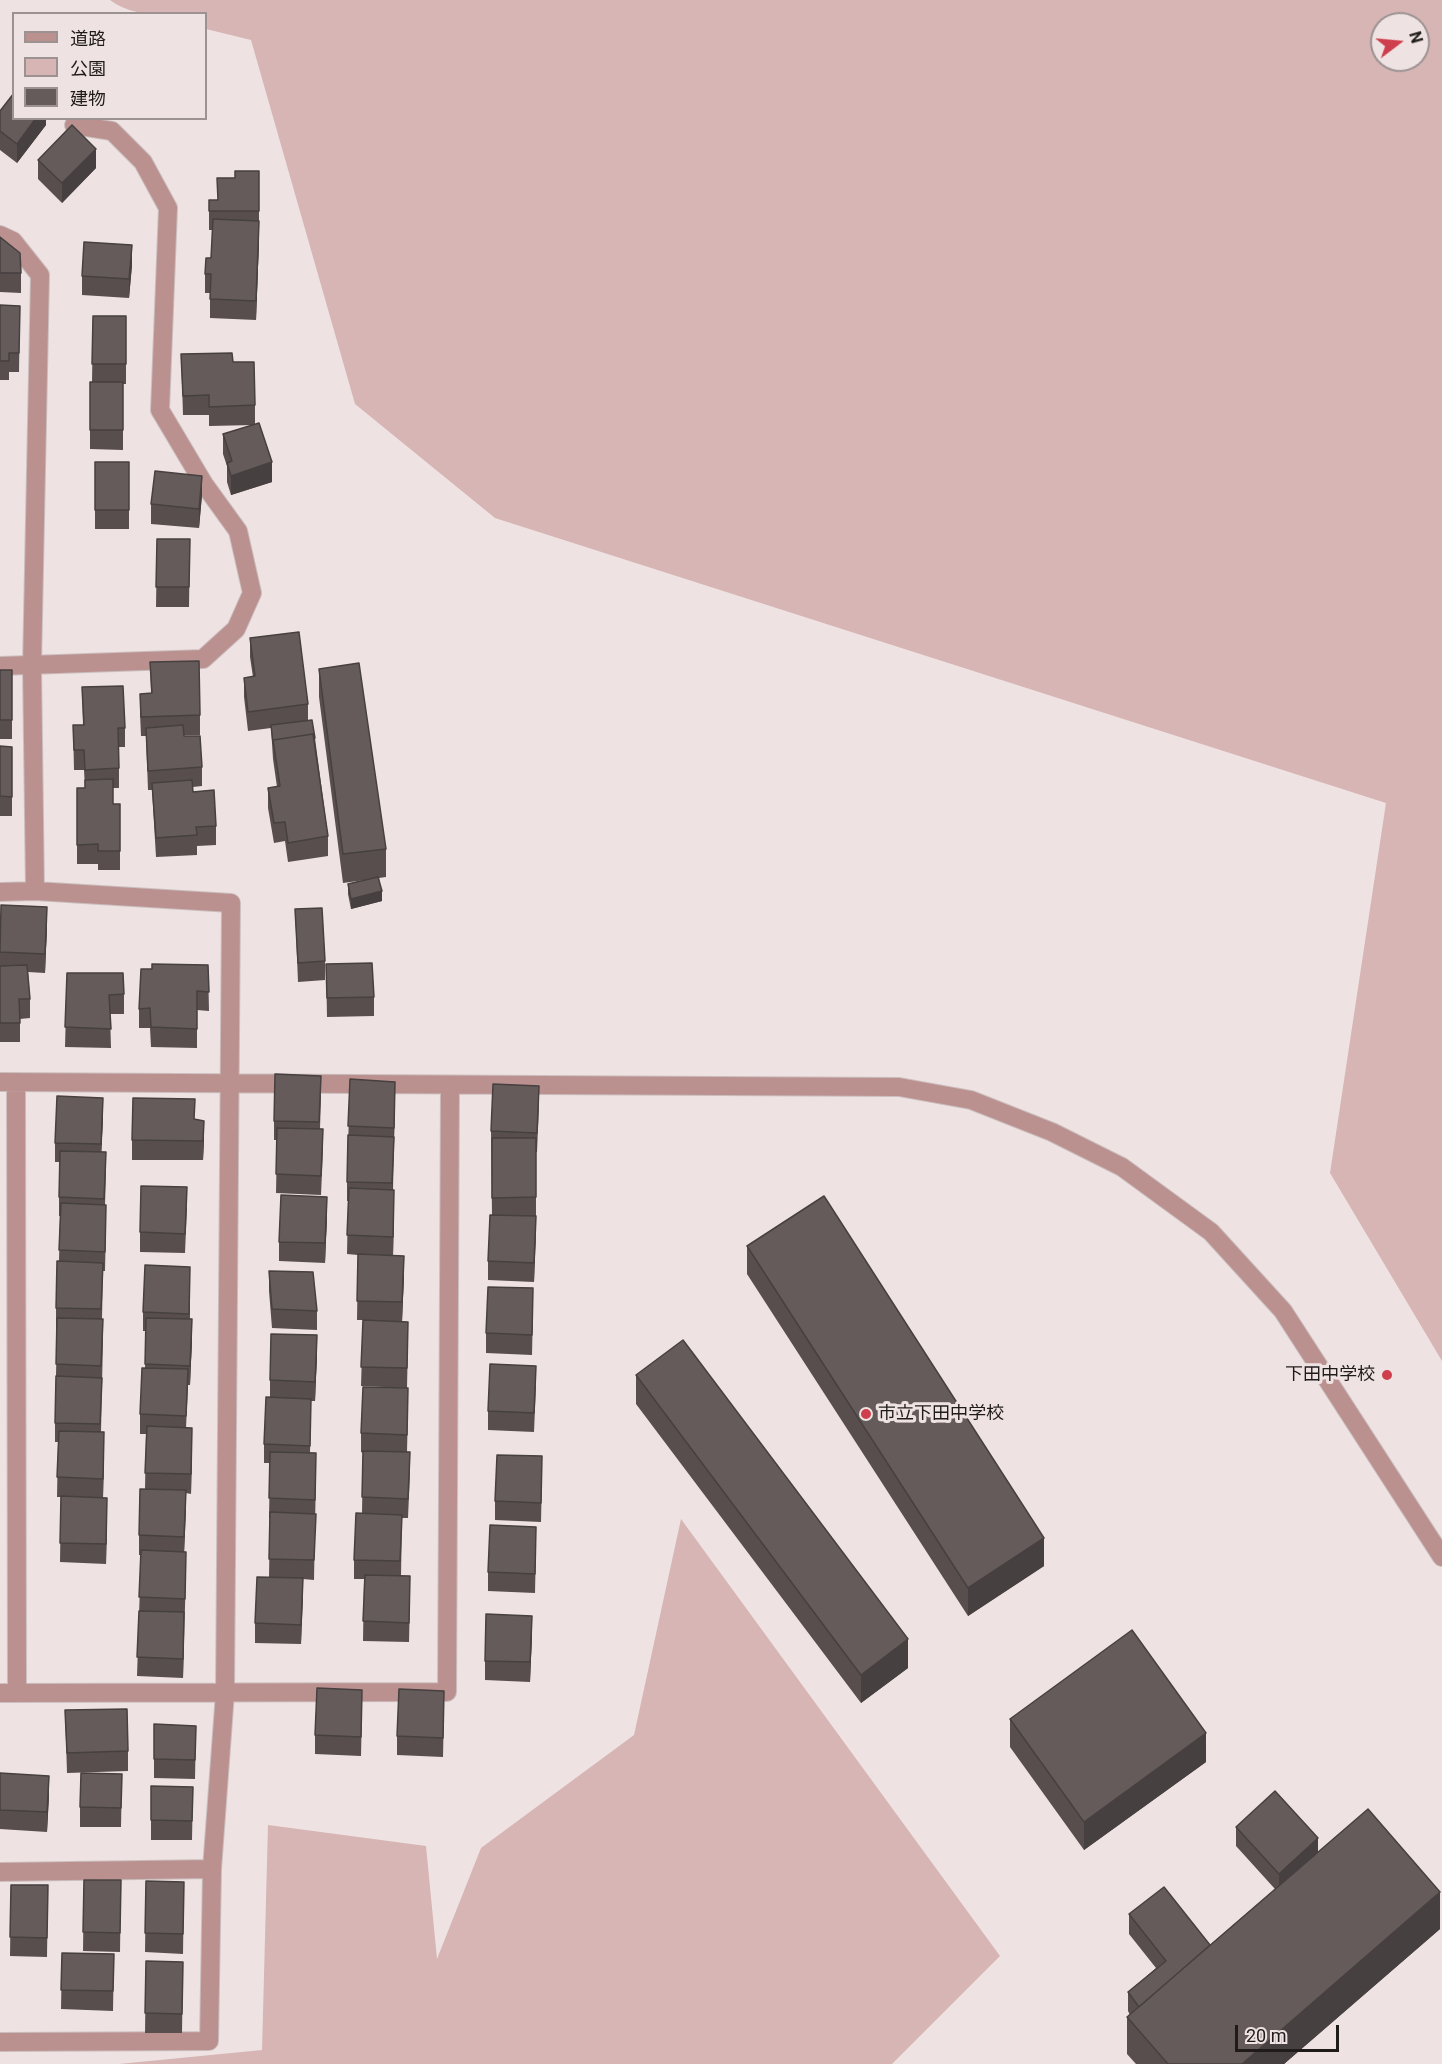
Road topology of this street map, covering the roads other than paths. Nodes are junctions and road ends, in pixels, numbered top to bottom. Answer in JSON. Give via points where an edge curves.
{"nodes":[{"id":1,"x":74,"y":125,"type":"edge"},
{"id":2,"x":0,"y":235,"type":"edge"},
{"id":3,"x":0,"y":666,"type":"edge"},
{"id":4,"x":32,"y":666,"type":"junction"},
{"id":5,"x":35,"y":891,"type":"junction"},
{"id":6,"x":0,"y":892,"type":"edge"},
{"id":7,"x":8,"y":1082,"type":"edge"},
{"id":8,"x":230,"y":1082,"type":"junction"},
{"id":9,"x":450,"y":1084,"type":"junction"},
{"id":10,"x":1442,"y":1557,"type":"edge"},
{"id":11,"x":8,"y":1693,"type":"edge"},
{"id":12,"x":225,"y":1693,"type":"junction"},
{"id":13,"x":212,"y":1869,"type":"junction"},
{"id":14,"x":0,"y":1872,"type":"edge"},
{"id":15,"x":0,"y":2042,"type":"edge"}],
"edges":[{"from":1,"to":4,"type":"street","via":[[112,131],[143,162],[168,208],[160,410],[204,484],[238,531],[252,593],[236,629],[203,659]]},
{"from":2,"to":4,"type":"street","via":[[13,241],[40,275]]},
{"from":3,"to":4,"type":"street"},
{"from":4,"to":5,"type":"street"},
{"from":5,"to":6,"type":"street"},
{"from":5,"to":8,"type":"street","via":[[231,903]]},
{"from":7,"to":8,"type":"street"},
{"from":7,"to":11,"type":"street"},
{"from":8,"to":9,"type":"street"},
{"from":8,"to":12,"type":"street"},
{"from":9,"to":10,"type":"street","via":[[899,1087],[971,1100],[1052,1132],[1122,1167],[1211,1232],[1283,1311]]},
{"from":9,"to":12,"type":"street","via":[[447,1692]]},
{"from":11,"to":12,"type":"street"},
{"from":12,"to":13,"type":"street"},
{"from":13,"to":14,"type":"street"},
{"from":13,"to":15,"type":"street","via":[[209,2041]]}]}
